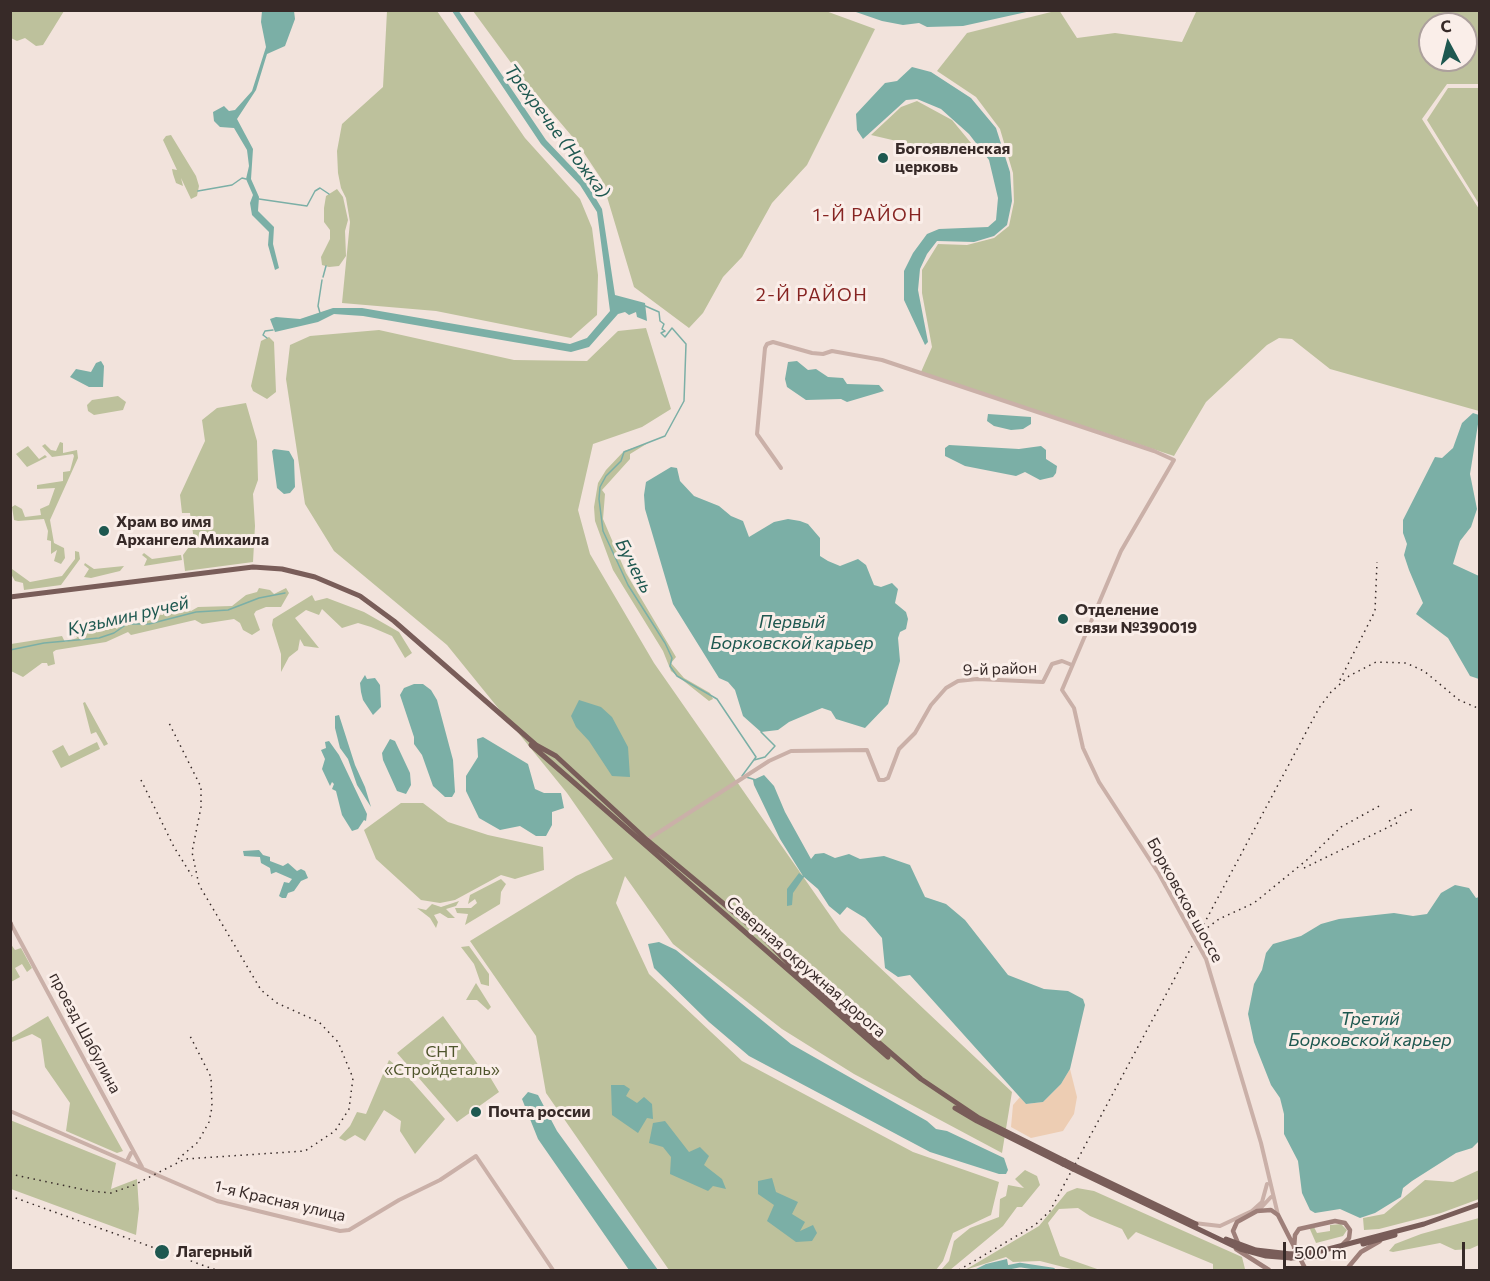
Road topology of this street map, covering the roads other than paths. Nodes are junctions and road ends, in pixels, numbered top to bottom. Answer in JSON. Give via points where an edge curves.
{"nodes":[{"id":1,"x":781,"y":468,"type":"dead end"},
{"id":2,"x":358,"y":596,"type":"junction"},
{"id":3,"x":10,"y":597,"type":"edge"},
{"id":4,"x":1072,"y":665,"type":"junction"},
{"id":5,"x":556,"y":756,"type":"junction"},
{"id":6,"x":551,"y":763,"type":"junction"},
{"id":7,"x":647,"y":840,"type":"junction"},
{"id":8,"x":11,"y":924,"type":"edge"},
{"id":9,"x":10,"y":931,"type":"edge"},
{"id":10,"x":760,"y":934,"type":"junction"},
{"id":11,"x":17,"y":936,"type":"junction"},
{"id":12,"x":754,"y":941,"type":"junction"},
{"id":13,"x":10,"y":1111,"type":"edge"},
{"id":14,"x":132,"y":1151,"type":"junction"},
{"id":15,"x":127,"y":1159,"type":"junction"},
{"id":16,"x":1064,"y":1162,"type":"junction"},
{"id":17,"x":138,"y":1163,"type":"junction"},
{"id":18,"x":1074,"y":1167,"type":"junction"},
{"id":19,"x":1268,"y":1180,"type":"junction"},
{"id":20,"x":1272,"y":1197,"type":"junction"},
{"id":21,"x":1479,"y":1205,"type":"edge"},
{"id":22,"x":1257,"y":1211,"type":"junction"},
{"id":23,"x":1278,"y":1215,"type":"junction"},
{"id":24,"x":1193,"y":1223,"type":"junction"},
{"id":25,"x":1385,"y":1238,"type":"junction"},
{"id":26,"x":1231,"y":1245,"type":"junction"},
{"id":27,"x":1240,"y":1245,"type":"junction"},
{"id":28,"x":1294,"y":1248,"type":"junction"},
{"id":29,"x":1329,"y":1250,"type":"junction"},
{"id":30,"x":1317,"y":1254,"type":"junction"},
{"id":31,"x":1291,"y":1256,"type":"junction"},
{"id":32,"x":553,"y":1270,"type":"edge"},
{"id":33,"x":1269,"y":1270,"type":"edge"},
{"id":34,"x":1306,"y":1270,"type":"edge"},
{"id":35,"x":1346,"y":1270,"type":"edge"}],
"edges":[{"from":1,"to":4,"type":"street","via":[[758,437],[757,423],[765,348],[773,342],[812,353],[832,351],[882,360],[1174,460],[1121,551]]},
{"from":2,"to":3,"type":"main road","via":[[312,579],[269,570]]},
{"from":2,"to":5,"type":"main road","name":"Северная окружная дорога","via":[[394,621],[536,745]]},
{"from":2,"to":6,"type":"main road","name":"Северная окружная дорога"},
{"from":4,"to":7,"type":"street","name":"9-й район","via":[[1062,661],[1052,664],[1043,682],[958,681],[942,692],[915,734],[899,749],[888,778],[879,780],[867,750],[791,751],[743,777]]},
{"from":4,"to":19,"type":"street","name":"Борковское шоссе","via":[[1062,690],[1074,708],[1083,748],[1099,782],[1154,866],[1206,959],[1261,1143]]},
{"from":5,"to":6,"type":"main road","via":[[550,756]]},
{"from":5,"to":7,"type":"main road","name":"Северная окружная дорога"},
{"from":6,"to":12,"type":"main road","name":"Северная окружная дорога"},
{"from":7,"to":10,"type":"main road","name":"Северная окружная дорога"},
{"from":8,"to":9,"type":"main road"},
{"from":8,"to":11,"type":"street","name":"проезд Шабулина"},
{"from":9,"to":11,"type":"street"},
{"from":10,"to":12,"type":"main road","via":[[760,941]]},
{"from":10,"to":16,"type":"main road","name":"Северная окружная дорога","via":[[803,978],[921,1079],[979,1118]]},
{"from":11,"to":14,"type":"street","name":"проезд Шабулина"},
{"from":12,"to":16,"type":"main road","name":"Северная окружная дорога","via":[[919,1082],[977,1121]]},
{"from":13,"to":15,"type":"street"},
{"from":14,"to":15,"type":"street"},
{"from":14,"to":17,"type":"street","name":"проезд Шабулина"},
{"from":15,"to":17,"type":"street","via":[[131,1166]]},
{"from":16,"to":18,"type":"main road","name":"Северная окружная дорога","bridge":true},
{"from":17,"to":32,"type":"street","name":"1-я Красная улица","via":[[159,1178],[217,1201],[345,1232],[476,1156]]},
{"from":18,"to":24,"type":"main road","name":"Северная окружная дорога"},
{"from":18,"to":26,"type":"main road","name":"Северная окружная дорога"},
{"from":19,"to":20,"type":"street"},
{"from":19,"to":24,"type":"street","via":[[1262,1202],[1252,1211],[1220,1226]]},
{"from":20,"to":22,"type":"street"},
{"from":20,"to":23,"type":"street"},
{"from":21,"to":25,"type":"main road","name":"Северная окружная дорога"},
{"from":21,"to":29,"type":"main road"},
{"from":22,"to":23,"type":"main road","via":[[1267,1209]]},
{"from":22,"to":27,"type":"main road","via":[[1233,1227]]},
{"from":23,"to":28,"type":"main road"},
{"from":24,"to":27,"type":"main road","name":"Северная окружная дорога"},
{"from":25,"to":30,"type":"main road","name":"Северная окружная дорога"},
{"from":25,"to":35,"type":"main road","via":[[1361,1252]]},
{"from":26,"to":31,"type":"main road","name":"Северная окружная дорога","via":[[1257,1254]]},
{"from":26,"to":33,"type":"main road"},
{"from":27,"to":31,"type":"main road","name":"Северная окружная дорога"},
{"from":28,"to":29,"type":"main road","via":[[1296,1232],[1302,1227],[1345,1223],[1350,1230],[1349,1238]]},
{"from":28,"to":34,"type":"main road"},
{"from":29,"to":30,"type":"main road"},
{"from":30,"to":31,"type":"main road","name":"Северная окружная дорога","bridge":true}]}
